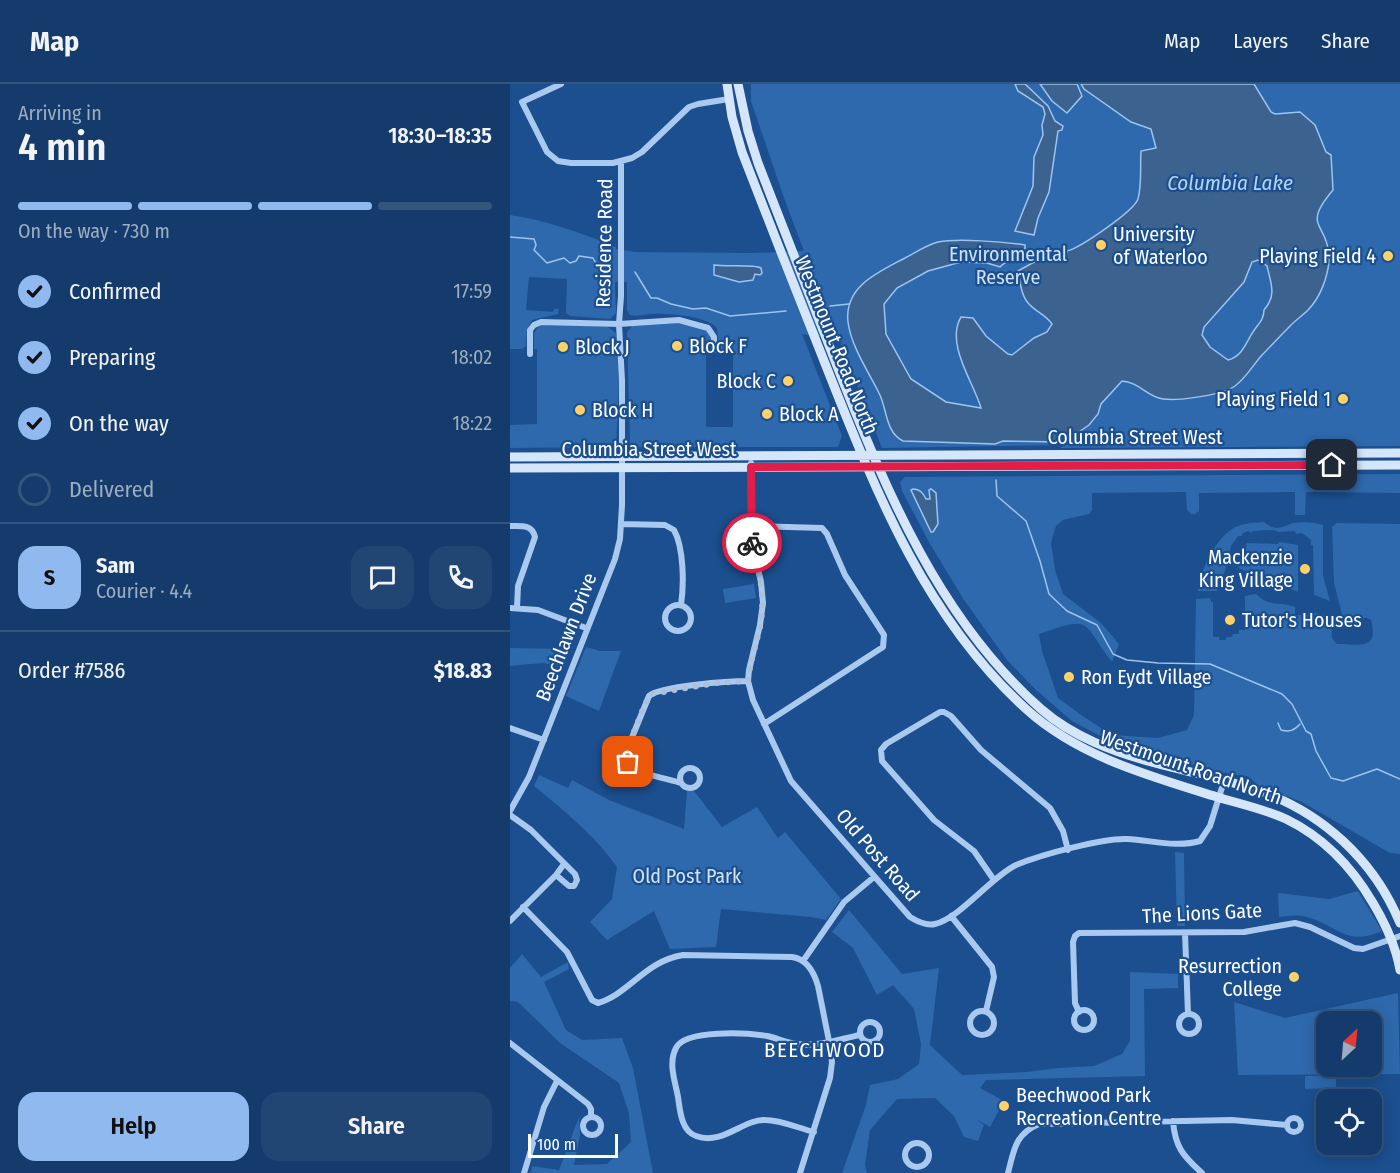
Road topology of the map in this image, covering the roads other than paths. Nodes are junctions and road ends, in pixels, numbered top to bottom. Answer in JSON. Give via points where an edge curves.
{"nodes":[{"id":1,"x":561,"y":84,"type":"edge"},
{"id":2,"x":727,"y":84,"type":"edge"},
{"id":3,"x":738,"y":84,"type":"edge"},
{"id":4,"x":729,"y":99,"type":"junction"},
{"id":5,"x":621,"y":162,"type":"junction"},
{"id":6,"x":619,"y":324,"type":"junction"},
{"id":7,"x":714,"y":350,"type":"dead end"},
{"id":8,"x":530,"y":354,"type":"dead end"},
{"id":9,"x":1400,"y":453,"type":"edge"},
{"id":10,"x":862,"y":455,"type":"junction"},
{"id":11,"x":872,"y":455,"type":"junction"},
{"id":12,"x":510,"y":457,"type":"edge"},
{"id":13,"x":622,"y":462,"type":"junction"},
{"id":14,"x":751,"y":462,"type":"junction"},
{"id":15,"x":1400,"y":465,"type":"edge"},
{"id":16,"x":866,"y":466,"type":"junction"},
{"id":17,"x":877,"y":466,"type":"junction"},
{"id":18,"x":510,"y":468,"type":"edge"},
{"id":19,"x":622,"y":524,"type":"junction"},
{"id":20,"x":510,"y":526,"type":"edge"},
{"id":21,"x":752,"y":526,"type":"junction"},
{"id":22,"x":681,"y":605,"type":"junction"},
{"id":23,"x":513,"y":608,"type":"edge"},
{"id":24,"x":586,"y":628,"type":"junction"},
{"id":25,"x":748,"y":681,"type":"junction"},
{"id":26,"x":764,"y":724,"type":"junction"},
{"id":27,"x":510,"y":729,"type":"edge"},
{"id":28,"x":544,"y":740,"type":"junction"},
{"id":29,"x":1224,"y":781,"type":"junction"},
{"id":30,"x":681,"y":783,"type":"dead end"},
{"id":31,"x":1220,"y":797,"type":"junction"},
{"id":32,"x":510,"y":813,"type":"edge"},
{"id":33,"x":1068,"y":850,"type":"junction"},
{"id":34,"x":564,"y":864,"type":"junction"},
{"id":35,"x":556,"y":875,"type":"junction"},
{"id":36,"x":874,"y":878,"type":"junction"},
{"id":37,"x":994,"y":880,"type":"junction"},
{"id":38,"x":523,"y":907,"type":"junction"},
{"id":39,"x":951,"y":916,"type":"junction"},
{"id":40,"x":510,"y":921,"type":"edge"},
{"id":41,"x":1400,"y":923,"type":"edge"},
{"id":42,"x":1185,"y":933,"type":"junction"},
{"id":43,"x":1400,"y":936,"type":"edge"},
{"id":44,"x":1390,"y":939,"type":"junction"},
{"id":45,"x":803,"y":961,"type":"junction"},
{"id":46,"x":1400,"y":970,"type":"edge"},
{"id":47,"x":986,"y":1011,"type":"junction"},
{"id":48,"x":1079,"y":1011,"type":"dead end"},
{"id":49,"x":1188,"y":1014,"type":"dead end"},
{"id":50,"x":860,"y":1035,"type":"dead end"},
{"id":51,"x":829,"y":1041,"type":"junction"},
{"id":52,"x":510,"y":1044,"type":"edge"},
{"id":53,"x":557,"y":1081,"type":"junction"},
{"id":54,"x":591,"y":1117,"type":"dead end"},
{"id":55,"x":1173,"y":1121,"type":"junction"},
{"id":56,"x":1287,"y":1125,"type":"dead end"},
{"id":57,"x":814,"y":1132,"type":"junction"},
{"id":58,"x":919,"y":1170,"type":"edge"},
{"id":59,"x":524,"y":1173,"type":"edge"},
{"id":60,"x":800,"y":1173,"type":"edge"},
{"id":61,"x":1008,"y":1173,"type":"edge"},
{"id":62,"x":1202,"y":1173,"type":"edge"}],
"edges":[{"from":1,"to":5,"type":"street","name":"Residence Road","via":[[522,102],[545,149],[564,162]]},
{"from":2,"to":4,"type":"main road","name":"Westmount Road North"},
{"from":3,"to":11,"type":"main road","name":"Westmount Road North","via":[[758,163]]},
{"from":4,"to":5,"type":"street","name":"Residence Road","via":[[689,107],[640,154]]},
{"from":4,"to":10,"type":"main road","name":"Westmount Road North","via":[[742,152]]},
{"from":5,"to":6,"type":"street","name":"Residence Road"},
{"from":6,"to":7,"type":"street","name":"Residence Road","via":[[692,322],[712,332]]},
{"from":6,"to":8,"type":"street","name":"Residence Road","via":[[541,322],[530,330]]},
{"from":6,"to":13,"type":"street","name":"Residence Road"},
{"from":9,"to":11,"type":"main road","name":"Columbia Street West"},
{"from":10,"to":11,"type":"main road","name":"Columbia Street West"},
{"from":10,"to":14,"type":"main road","name":"Columbia Street West"},
{"from":10,"to":16,"type":"main road","name":"Westmount Road North"},
{"from":11,"to":17,"type":"main road","name":"Westmount Road North"},
{"from":12,"to":13,"type":"main road","name":"Columbia Street West"},
{"from":13,"to":14,"type":"main road","name":"Columbia Street West"},
{"from":13,"to":18,"type":"main road","name":"Columbia Street West"},
{"from":13,"to":19,"type":"street","name":"Beechlawn Drive"},
{"from":14,"to":16,"type":"main road","name":"Columbia Street West"},
{"from":14,"to":21,"type":"street","name":"Old Post Road"},
{"from":15,"to":17,"type":"main road","name":"Columbia Street West"},
{"from":16,"to":17,"type":"main road","name":"Columbia Street West"},
{"from":16,"to":31,"type":"main road","name":"Westmount Road North","via":[[924,584],[1001,686],[1029,712],[1080,747],[1140,772]]},
{"from":17,"to":29,"type":"main road","name":"Westmount Road North","via":[[925,562],[969,630],[987,655],[1043,711],[1110,749]]},
{"from":19,"to":22,"type":"street","via":[[665,525],[675,530],[682,570]]},
{"from":19,"to":24,"type":"street","name":"Beechlawn Drive","via":[[615,559]]},
{"from":20,"to":23,"type":"street","via":[[527,526],[535,537]]},
{"from":21,"to":25,"type":"street","name":"Old Post Road","via":[[763,603]]},
{"from":21,"to":26,"type":"street","via":[[822,528],[845,575],[884,635],[883,647]]},
{"from":22,"to":22,"type":"street","via":[[672,607],[665,617],[669,627],[680,631],[691,620],[688,609]]},
{"from":23,"to":24,"type":"street","via":[[538,610]]},
{"from":24,"to":28,"type":"street","name":"Beechlawn Drive"},
{"from":25,"to":26,"type":"street","name":"Old Post Road"},
{"from":25,"to":30,"type":"street","via":[[676,688],[649,696],[626,758],[638,770]]},
{"from":26,"to":36,"type":"street","name":"Old Post Road","via":[[791,781]]},
{"from":27,"to":28,"type":"street"},
{"from":28,"to":32,"type":"street","name":"Beechlawn Drive"},
{"from":29,"to":31,"type":"street","name":"Old Post Road"},
{"from":29,"to":41,"type":"main road","name":"Westmount Road North","via":[[1282,800],[1326,826],[1354,851],[1378,881]]},
{"from":31,"to":33,"type":"street","name":"Old Post Road","via":[[1200,841],[1179,844],[1113,840]]},
{"from":31,"to":44,"type":"main road","name":"Westmount Road North","via":[[1287,820],[1325,844],[1363,885]]},
{"from":32,"to":34,"type":"street"},
{"from":33,"to":37,"type":"street","name":"Old Post Road","via":[[1014,866]]},
{"from":33,"to":37,"type":"street","via":[[1050,808],[981,750],[951,716],[940,712],[886,744],[881,750],[882,761],[934,820],[974,851]]},
{"from":34,"to":35,"type":"street"},
{"from":34,"to":35,"type":"street","via":[[575,874],[574,886]]},
{"from":35,"to":38,"type":"street"},
{"from":36,"to":39,"type":"street","name":"Old Post Road","via":[[917,922],[936,924]]},
{"from":36,"to":45,"type":"street","via":[[844,902]]},
{"from":37,"to":39,"type":"street","name":"Old Post Road"},
{"from":38,"to":40,"type":"street"},
{"from":38,"to":45,"type":"street","via":[[567,952],[592,1000],[598,1003],[671,957],[792,957]]},
{"from":39,"to":47,"type":"street","via":[[992,967],[994,977]]},
{"from":42,"to":44,"type":"street","name":"The Lions Gate","via":[[1244,932],[1295,923],[1354,948],[1363,949]]},
{"from":42,"to":48,"type":"street","name":"The Lions Gate","via":[[1075,936],[1075,1003]]},
{"from":42,"to":49,"type":"street"},
{"from":43,"to":44,"type":"street","name":"The Lions Gate"},
{"from":44,"to":46,"type":"main road","name":"Westmount Road North"},
{"from":45,"to":51,"type":"street","via":[[815,974]]},
{"from":47,"to":47,"type":"street","via":[[977,1012],[970,1020],[977,1034],[988,1034],[993,1029],[993,1018]]},
{"from":50,"to":51,"type":"street"},
{"from":51,"to":57,"type":"street","via":[[830,1077]]},
{"from":51,"to":57,"type":"street","via":[[796,1044],[768,1036],[713,1034],[686,1039],[676,1047],[673,1056],[682,1121],[698,1137],[730,1134],[754,1121],[765,1120]]},
{"from":52,"to":53,"type":"street"},
{"from":53,"to":54,"type":"street","via":[[588,1104]]},
{"from":53,"to":59,"type":"street","via":[[544,1107]]},
{"from":55,"to":56,"type":"street","via":[[1255,1120]]},
{"from":55,"to":61,"type":"street","via":[[1039,1124],[1026,1129],[1019,1138]]},
{"from":55,"to":62,"type":"street","via":[[1180,1151]]},
{"from":57,"to":60,"type":"street"},
{"from":58,"to":58,"type":"street","via":[[929,1154],[924,1146],[913,1144],[905,1151],[906,1160]]}]}
